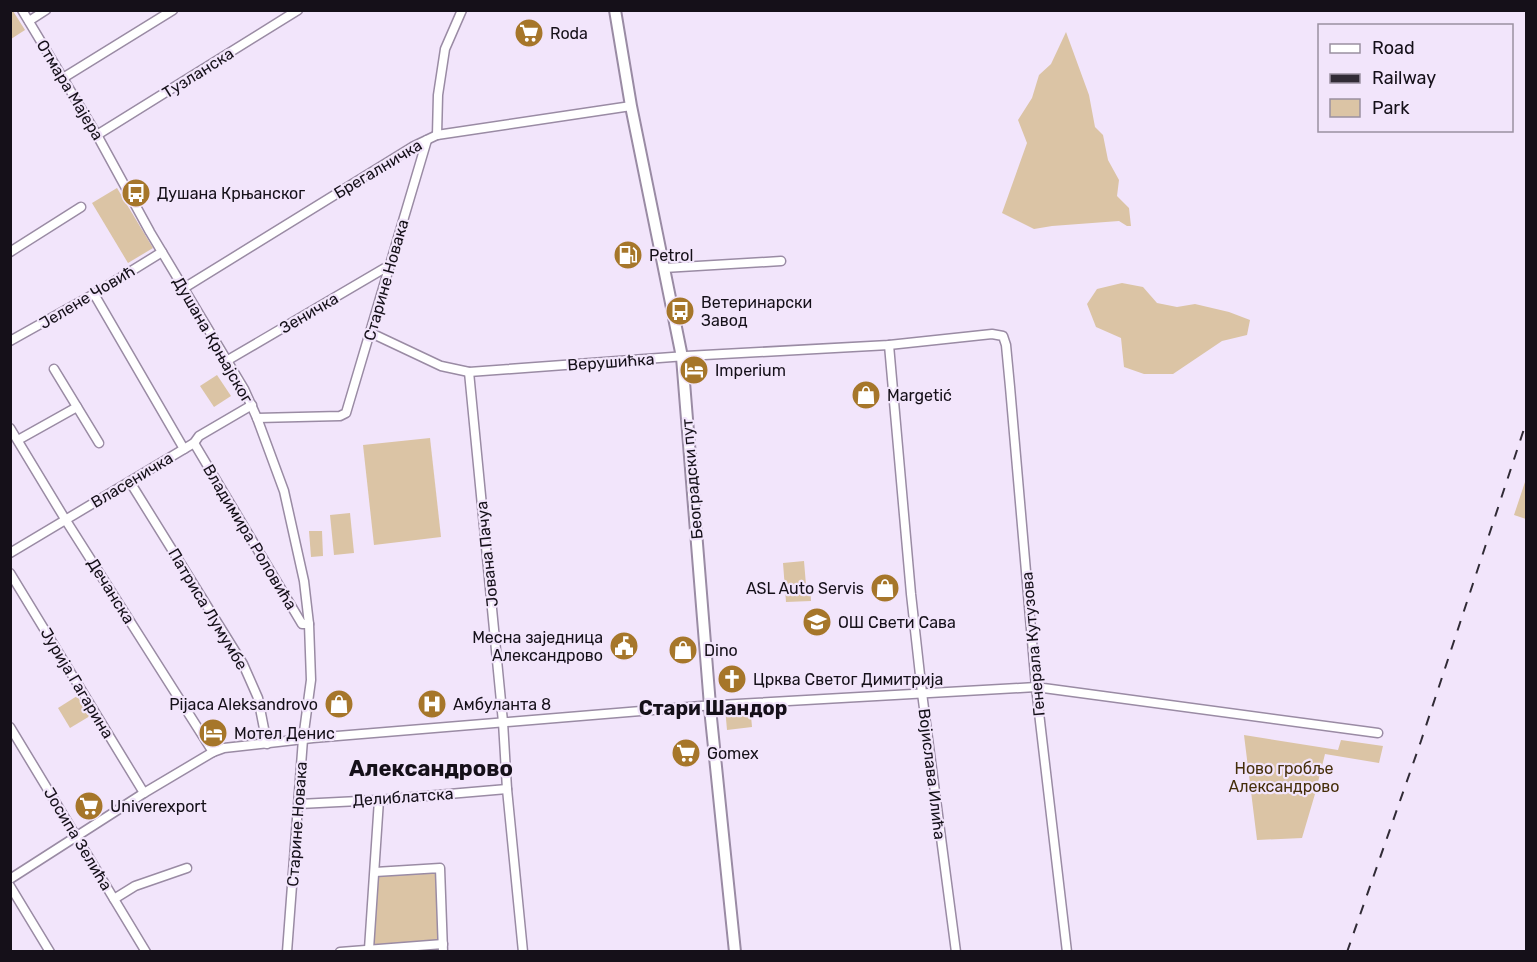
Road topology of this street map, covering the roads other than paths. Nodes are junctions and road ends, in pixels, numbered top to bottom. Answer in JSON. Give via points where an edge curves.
{"nodes":[{"id":1,"x":22,"y":10,"type":"edge"},
{"id":2,"x":46,"y":10,"type":"edge"},
{"id":3,"x":173,"y":10,"type":"edge"},
{"id":4,"x":298,"y":10,"type":"edge"},
{"id":5,"x":462,"y":10,"type":"edge"},
{"id":6,"x":615,"y":10,"type":"edge"},
{"id":7,"x":29,"y":21,"type":"junction"},
{"id":8,"x":63,"y":78,"type":"junction"},
{"id":9,"x":631,"y":106,"type":"junction"},
{"id":10,"x":98,"y":135,"type":"junction"},
{"id":11,"x":437,"y":135,"type":"junction"},
{"id":12,"x":427,"y":140,"type":"junction"},
{"id":13,"x":117,"y":170,"type":"joint"},
{"id":14,"x":81,"y":207,"type":"dead end"},
{"id":15,"x":10,"y":252,"type":"edge"},
{"id":16,"x":162,"y":252,"type":"junction"},
{"id":17,"x":781,"y":261,"type":"dead end"},
{"id":18,"x":390,"y":265,"type":"junction"},
{"id":19,"x":664,"y":268,"type":"junction"},
{"id":20,"x":184,"y":288,"type":"junction"},
{"id":21,"x":94,"y":294,"type":"junction"},
{"id":22,"x":371,"y":333,"type":"junction"},
{"id":23,"x":1003,"y":336,"type":"joint"},
{"id":24,"x":10,"y":341,"type":"edge"},
{"id":25,"x":889,"y":345,"type":"junction"},
{"id":26,"x":682,"y":357,"type":"junction"},
{"id":27,"x":228,"y":360,"type":"junction"},
{"id":28,"x":54,"y":369,"type":"dead end"},
{"id":29,"x":469,"y":372,"type":"junction"},
{"id":30,"x":252,"y":405,"type":"junction"},
{"id":31,"x":77,"y":407,"type":"junction"},
{"id":32,"x":257,"y":418,"type":"junction"},
{"id":33,"x":10,"y":428,"type":"edge"},
{"id":34,"x":18,"y":440,"type":"junction"},
{"id":35,"x":99,"y":443,"type":"dead end"},
{"id":36,"x":194,"y":443,"type":"junction"},
{"id":37,"x":184,"y":449,"type":"junction"},
{"id":38,"x":130,"y":482,"type":"junction"},
{"id":39,"x":65,"y":519,"type":"junction"},
{"id":40,"x":10,"y":553,"type":"edge"},
{"id":41,"x":10,"y":573,"type":"edge"},
{"id":42,"x":309,"y":624,"type":"junction"},
{"id":43,"x":1036,"y":687,"type":"junction"},
{"id":44,"x":922,"y":693,"type":"junction"},
{"id":45,"x":710,"y":706,"type":"junction"},
{"id":46,"x":504,"y":722,"type":"junction"},
{"id":47,"x":10,"y":727,"type":"edge"},
{"id":48,"x":1378,"y":733,"type":"dead end"},
{"id":49,"x":303,"y":739,"type":"junction"},
{"id":50,"x":267,"y":744,"type":"junction"},
{"id":51,"x":213,"y":752,"type":"junction"},
{"id":52,"x":507,"y":789,"type":"junction"},
{"id":53,"x":144,"y":793,"type":"junction"},
{"id":54,"x":379,"y":800,"type":"junction"},
{"id":55,"x":299,"y":804,"type":"junction"},
{"id":56,"x":76,"y":837,"type":"junction"},
{"id":57,"x":187,"y":868,"type":"dead end"},
{"id":58,"x":375,"y":872,"type":"junction"},
{"id":59,"x":10,"y":879,"type":"edge"},
{"id":60,"x":10,"y":886,"type":"edge"},
{"id":61,"x":114,"y":899,"type":"junction"},
{"id":62,"x":443,"y":948,"type":"edge"},
{"id":63,"x":369,"y":949,"type":"junction"},
{"id":64,"x":50,"y":951,"type":"edge"},
{"id":65,"x":146,"y":951,"type":"edge"},
{"id":66,"x":287,"y":951,"type":"edge"},
{"id":67,"x":340,"y":951,"type":"edge"},
{"id":68,"x":523,"y":951,"type":"edge"},
{"id":69,"x":735,"y":951,"type":"edge"},
{"id":70,"x":956,"y":951,"type":"edge"},
{"id":71,"x":1067,"y":951,"type":"edge"}],
"edges":[{"from":1,"to":7,"type":"street","name":"Отмара Мајера"},
{"from":2,"to":7,"type":"street"},
{"from":3,"to":8,"type":"street"},
{"from":4,"to":10,"type":"street","name":"Тузланска"},
{"from":5,"to":11,"type":"street","via":[[445,49],[436,111]]},
{"from":6,"to":9,"type":"main road","name":"Београдски пут"},
{"from":7,"to":8,"type":"street","name":"Отмара Мајера"},
{"from":8,"to":10,"type":"street","name":"Отмара Мајера"},
{"from":9,"to":11,"type":"street","name":"Брегалничка"},
{"from":9,"to":19,"type":"main road","name":"Београдски пут"},
{"from":10,"to":13,"type":"street","name":"Отмара Мајера"},
{"from":11,"to":12,"type":"street","name":"Брегалничка"},
{"from":12,"to":18,"type":"street","name":"Старине Новака"},
{"from":12,"to":20,"type":"street","name":"Брегалничка"},
{"from":13,"to":16,"type":"street","name":"Душана Крњајског"},
{"from":14,"to":15,"type":"street"},
{"from":16,"to":20,"type":"street","name":"Душана Крњајског"},
{"from":16,"to":21,"type":"street","name":"Јелене Човић"},
{"from":17,"to":19,"type":"street"},
{"from":18,"to":22,"type":"street","name":"Старине Новака"},
{"from":18,"to":27,"type":"street","name":"Зеничка"},
{"from":19,"to":26,"type":"main road","name":"Београдски пут"},
{"from":20,"to":27,"type":"street","name":"Душана Крњајског"},
{"from":21,"to":24,"type":"street","name":"Јелене Човић"},
{"from":21,"to":37,"type":"street"},
{"from":22,"to":29,"type":"street","name":"Верушићка","via":[[441,366]]},
{"from":22,"to":32,"type":"street","name":"Старине Новака","via":[[347,412],[340,416]]},
{"from":23,"to":25,"type":"street","name":"Верушићка","via":[[992,333]]},
{"from":23,"to":43,"type":"street","name":"Генерала Кутузова"},
{"from":25,"to":26,"type":"street","name":"Верушићка"},
{"from":25,"to":44,"type":"street","name":"Војислава Илића"},
{"from":26,"to":29,"type":"street","name":"Верушићка"},
{"from":26,"to":45,"type":"main road","name":"Београдски пут"},
{"from":27,"to":30,"type":"street","name":"Душана Крњајског"},
{"from":28,"to":31,"type":"street"},
{"from":29,"to":46,"type":"street","name":"Јована Пачуа"},
{"from":30,"to":32,"type":"street","name":"Душана Крњајског"},
{"from":30,"to":36,"type":"street","name":"Власеничка","via":[[199,436]]},
{"from":31,"to":34,"type":"street"},
{"from":31,"to":35,"type":"street"},
{"from":32,"to":42,"type":"street","name":"Душана Крњајског","via":[[284,491],[304,581]]},
{"from":33,"to":34,"type":"street","name":"Дечанска"},
{"from":34,"to":39,"type":"street","name":"Дечанска"},
{"from":36,"to":37,"type":"street","name":"Власеничка"},
{"from":36,"to":42,"type":"street","name":"Владимира Роловића","via":[[302,624]]},
{"from":37,"to":38,"type":"street","name":"Власеничка"},
{"from":38,"to":39,"type":"street","name":"Власеничка"},
{"from":38,"to":50,"type":"street","name":"Патриса Лумумбе","via":[[243,664],[258,698]]},
{"from":39,"to":40,"type":"street","name":"Власеничка"},
{"from":39,"to":51,"type":"street","name":"Дечанска"},
{"from":41,"to":53,"type":"street","name":"Јурија Гагарина"},
{"from":42,"to":49,"type":"street","name":"Старине Новака","via":[[311,680]]},
{"from":43,"to":44,"type":"street"},
{"from":43,"to":48,"type":"street"},
{"from":43,"to":71,"type":"street","name":"Генерала Кутузова"},
{"from":44,"to":45,"type":"street"},
{"from":44,"to":70,"type":"street","name":"Војислава Илића"},
{"from":45,"to":46,"type":"street"},
{"from":45,"to":69,"type":"main road","name":"Београдски пут"},
{"from":46,"to":49,"type":"street"},
{"from":46,"to":52,"type":"street","name":"Јована Пачуа"},
{"from":47,"to":56,"type":"street","name":"Јосипа Зелића"},
{"from":49,"to":50,"type":"street"},
{"from":49,"to":55,"type":"street","name":"Старине Новака"},
{"from":50,"to":51,"type":"street"},
{"from":51,"to":53,"type":"street"},
{"from":52,"to":54,"type":"street","name":"Делиблатска"},
{"from":52,"to":68,"type":"street","name":"Јована Пачуа"},
{"from":53,"to":56,"type":"street"},
{"from":54,"to":55,"type":"street","name":"Делиблатска"},
{"from":54,"to":58,"type":"street"},
{"from":55,"to":66,"type":"street","name":"Старине Новака"},
{"from":56,"to":59,"type":"street"},
{"from":56,"to":61,"type":"street","name":"Јосипа Зелића"},
{"from":57,"to":61,"type":"street","via":[[135,886]]},
{"from":58,"to":62,"type":"street","via":[[440,868]]},
{"from":58,"to":63,"type":"street"},
{"from":60,"to":64,"type":"street"},
{"from":61,"to":65,"type":"street","name":"Јосипа Зелића"},
{"from":62,"to":63,"type":"street"},
{"from":63,"to":67,"type":"street"}]}
